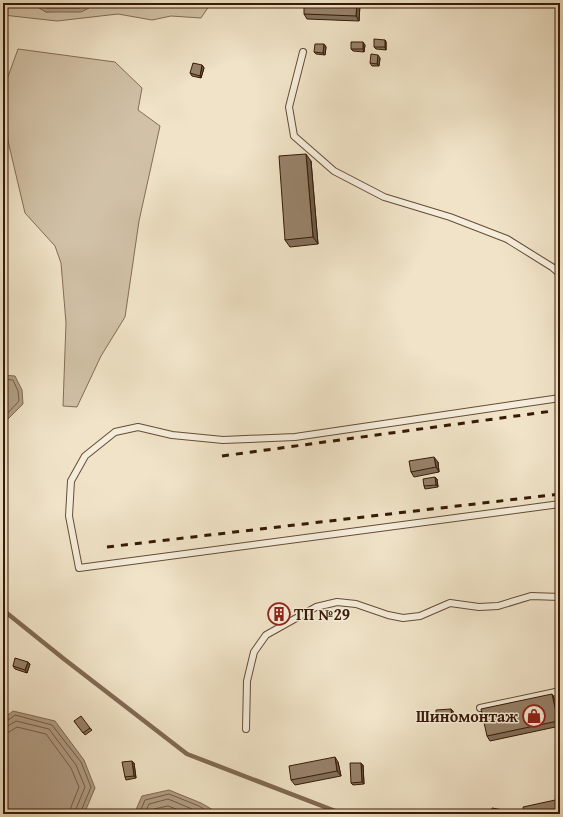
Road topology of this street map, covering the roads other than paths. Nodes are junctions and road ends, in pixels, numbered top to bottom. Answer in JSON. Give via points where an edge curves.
{"nodes":[{"id":1,"x":303,"y":52,"type":"dead end"},
{"id":2,"x":560,"y":274,"type":"edge"},
{"id":3,"x":560,"y":398,"type":"edge"},
{"id":4,"x":560,"y":504,"type":"edge"},
{"id":5,"x":560,"y":597,"type":"edge"},
{"id":6,"x":560,"y":691,"type":"edge"},
{"id":7,"x":480,"y":708,"type":"edge"},
{"id":8,"x":246,"y":728,"type":"dead end"}],
"edges":[{"from":1,"to":2,"type":"lane","via":[[289,107],[294,136],[334,172],[384,197],[450,217],[507,239]]},
{"from":3,"to":4,"type":"lane","via":[[295,437],[223,440],[172,435],[138,427],[115,432],[85,456],[71,482],[69,516],[79,568]]},
{"from":5,"to":8,"type":"lane","via":[[531,596],[498,606],[479,607],[450,603],[420,616],[403,618],[344,602],[316,607],[266,635],[254,652],[247,681]]},
{"from":6,"to":7,"type":"lane"}]}
